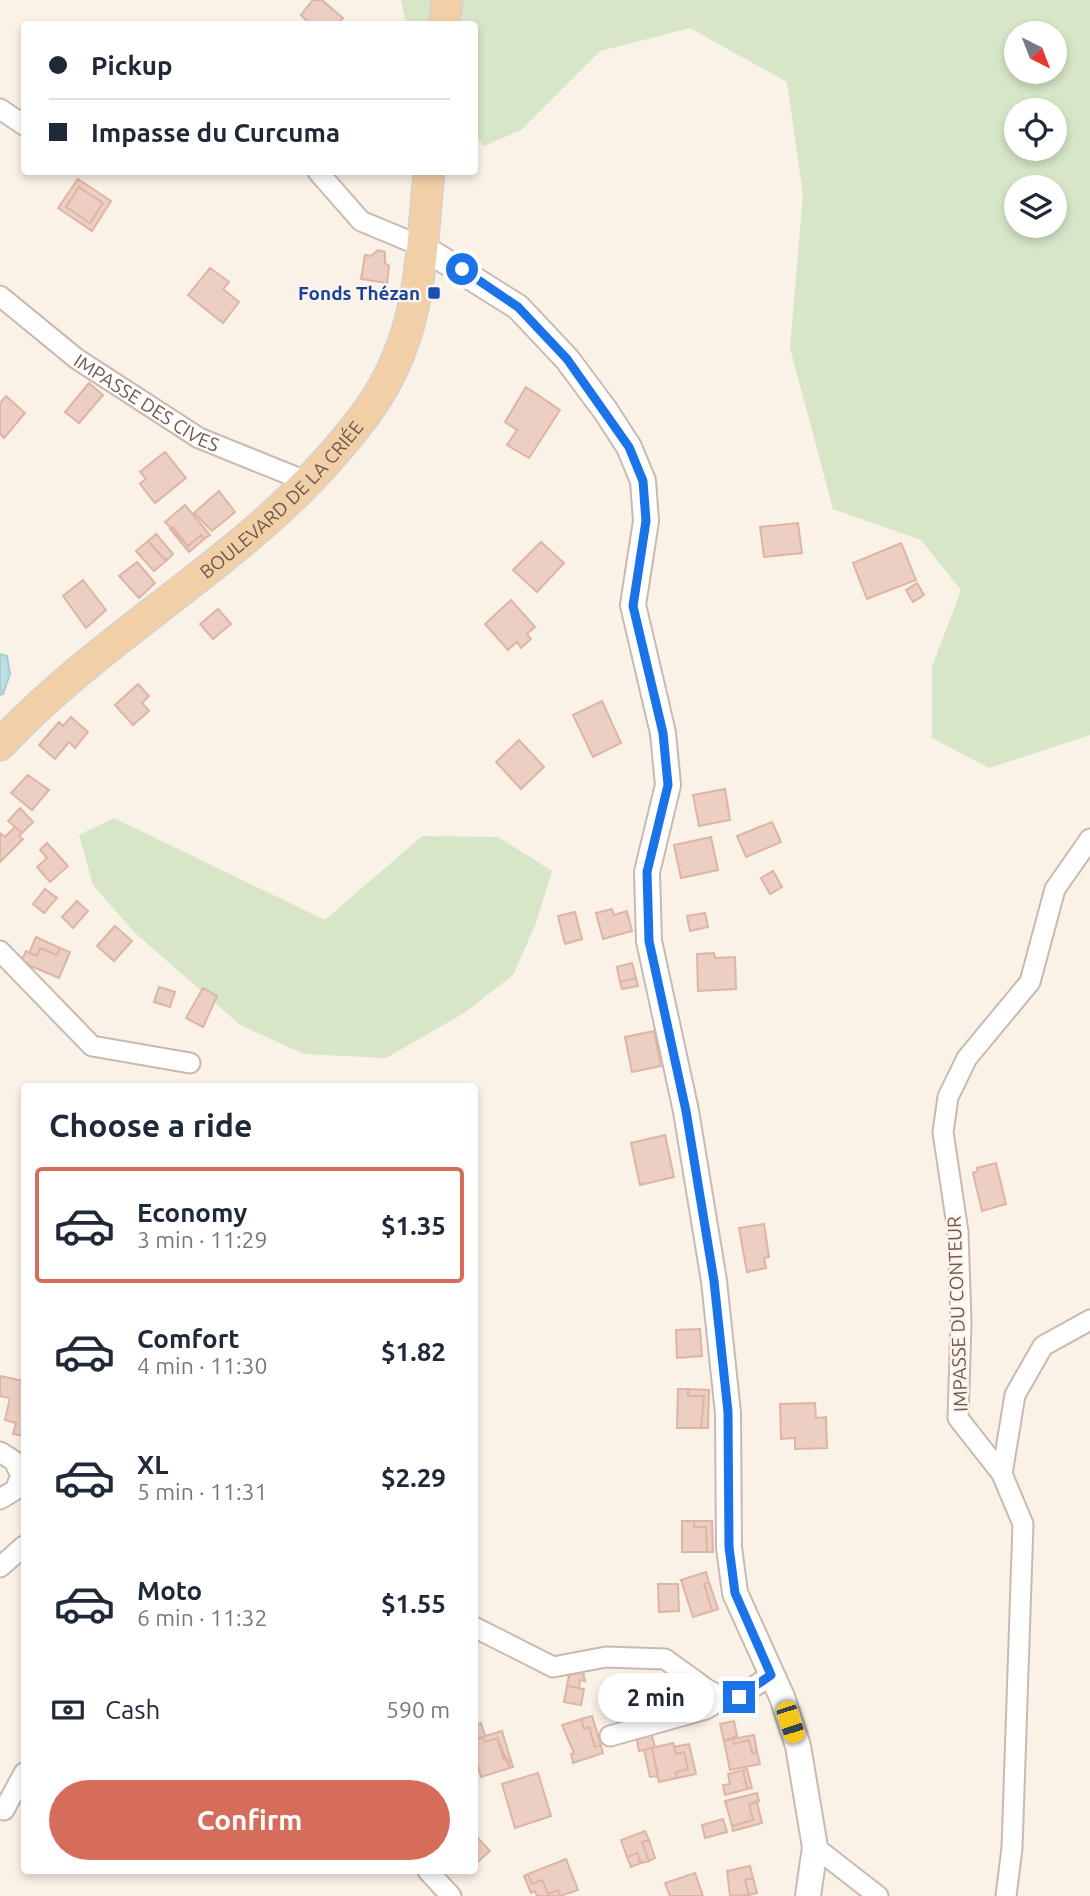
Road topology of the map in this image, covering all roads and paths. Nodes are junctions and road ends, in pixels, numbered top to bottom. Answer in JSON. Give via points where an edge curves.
{"nodes":[{"id":1,"x":447,"y":0,"type":"edge"},
{"id":2,"x":444,"y":21,"type":"edge"},
{"id":3,"x":0,"y":109,"type":"edge"},
{"id":4,"x":21,"y":123,"type":"edge"},
{"id":5,"x":321,"y":175,"type":"edge"},
{"id":6,"x":429,"y":175,"type":"edge"},
{"id":7,"x":421,"y":246,"type":"junction"},
{"id":8,"x":0,"y":296,"type":"edge"},
{"id":9,"x":308,"y":482,"type":"junction"},
{"id":10,"x":0,"y":745,"type":"edge"},
{"id":11,"x":1090,"y":839,"type":"edge"},
{"id":12,"x":0,"y":951,"type":"edge"},
{"id":13,"x":190,"y":1063,"type":"dead end"},
{"id":14,"x":1090,"y":1320,"type":"edge"},
{"id":15,"x":0,"y":1452,"type":"edge"},
{"id":16,"x":1002,"y":1474,"type":"junction"},
{"id":17,"x":0,"y":1499,"type":"edge"},
{"id":18,"x":21,"y":1549,"type":"edge"},
{"id":19,"x":0,"y":1567,"type":"edge"},
{"id":20,"x":478,"y":1629,"type":"edge"},
{"id":21,"x":771,"y":1675,"type":"junction"},
{"id":22,"x":724,"y":1698,"type":"junction"},
{"id":23,"x":610,"y":1736,"type":"dead end"},
{"id":24,"x":21,"y":1779,"type":"edge"},
{"id":25,"x":4,"y":1810,"type":"dead end"},
{"id":26,"x":815,"y":1847,"type":"junction"},
{"id":27,"x":431,"y":1874,"type":"edge"},
{"id":28,"x":451,"y":1896,"type":"edge"},
{"id":29,"x":808,"y":1896,"type":"edge"},
{"id":30,"x":878,"y":1896,"type":"edge"},
{"id":31,"x":1006,"y":1896,"type":"edge"}],
"edges":[{"from":1,"to":2,"type":"main road"},
{"from":3,"to":4,"type":"street"},
{"from":5,"to":7,"type":"street","via":[[361,220]]},
{"from":6,"to":7,"type":"main road","name":"BOULEVARD DE LA CRIÉE"},
{"from":7,"to":9,"type":"main road","name":"BOULEVARD DE LA CRIÉE","via":[[411,317],[378,400]]},
{"from":7,"to":21,"type":"street","via":[[518,307],[567,359],[605,410],[629,447],[643,481],[646,521],[633,606],[663,733],[668,785],[647,872],[649,941],[686,1111],[714,1281],[728,1412],[729,1547],[735,1593]]},
{"from":8,"to":9,"type":"street","name":"IMPASSE DES CIVES","via":[[77,359],[199,438]]},
{"from":9,"to":10,"type":"main road","name":"BOULEVARD DE LA CRIÉE","via":[[268,522],[35,707]]},
{"from":11,"to":16,"type":"street","name":"IMPASSE DU CONTEUR","via":[[1055,889],[1030,982],[967,1058],[948,1097],[943,1132],[958,1232],[958,1418]]},
{"from":12,"to":13,"type":"street","via":[[92,1046]]},
{"from":14,"to":16,"type":"street","via":[[1043,1346],[1015,1395]]},
{"from":15,"to":17,"type":"street","via":[[14,1461],[20,1476],[15,1490]]},
{"from":16,"to":31,"type":"street","name":"IMPASSE DU CONTEUR","via":[[1023,1524],[1012,1848]]},
{"from":18,"to":19,"type":"street"},
{"from":20,"to":22,"type":"street","via":[[552,1667],[606,1657],[665,1658]]},
{"from":21,"to":22,"type":"street","via":[[739,1697]]},
{"from":21,"to":26,"type":"street","via":[[798,1746]]},
{"from":22,"to":23,"type":"street","via":[[706,1709]]},
{"from":24,"to":25,"type":"street"},
{"from":26,"to":29,"type":"street"},
{"from":26,"to":30,"type":"street"},
{"from":27,"to":28,"type":"street"}]}
